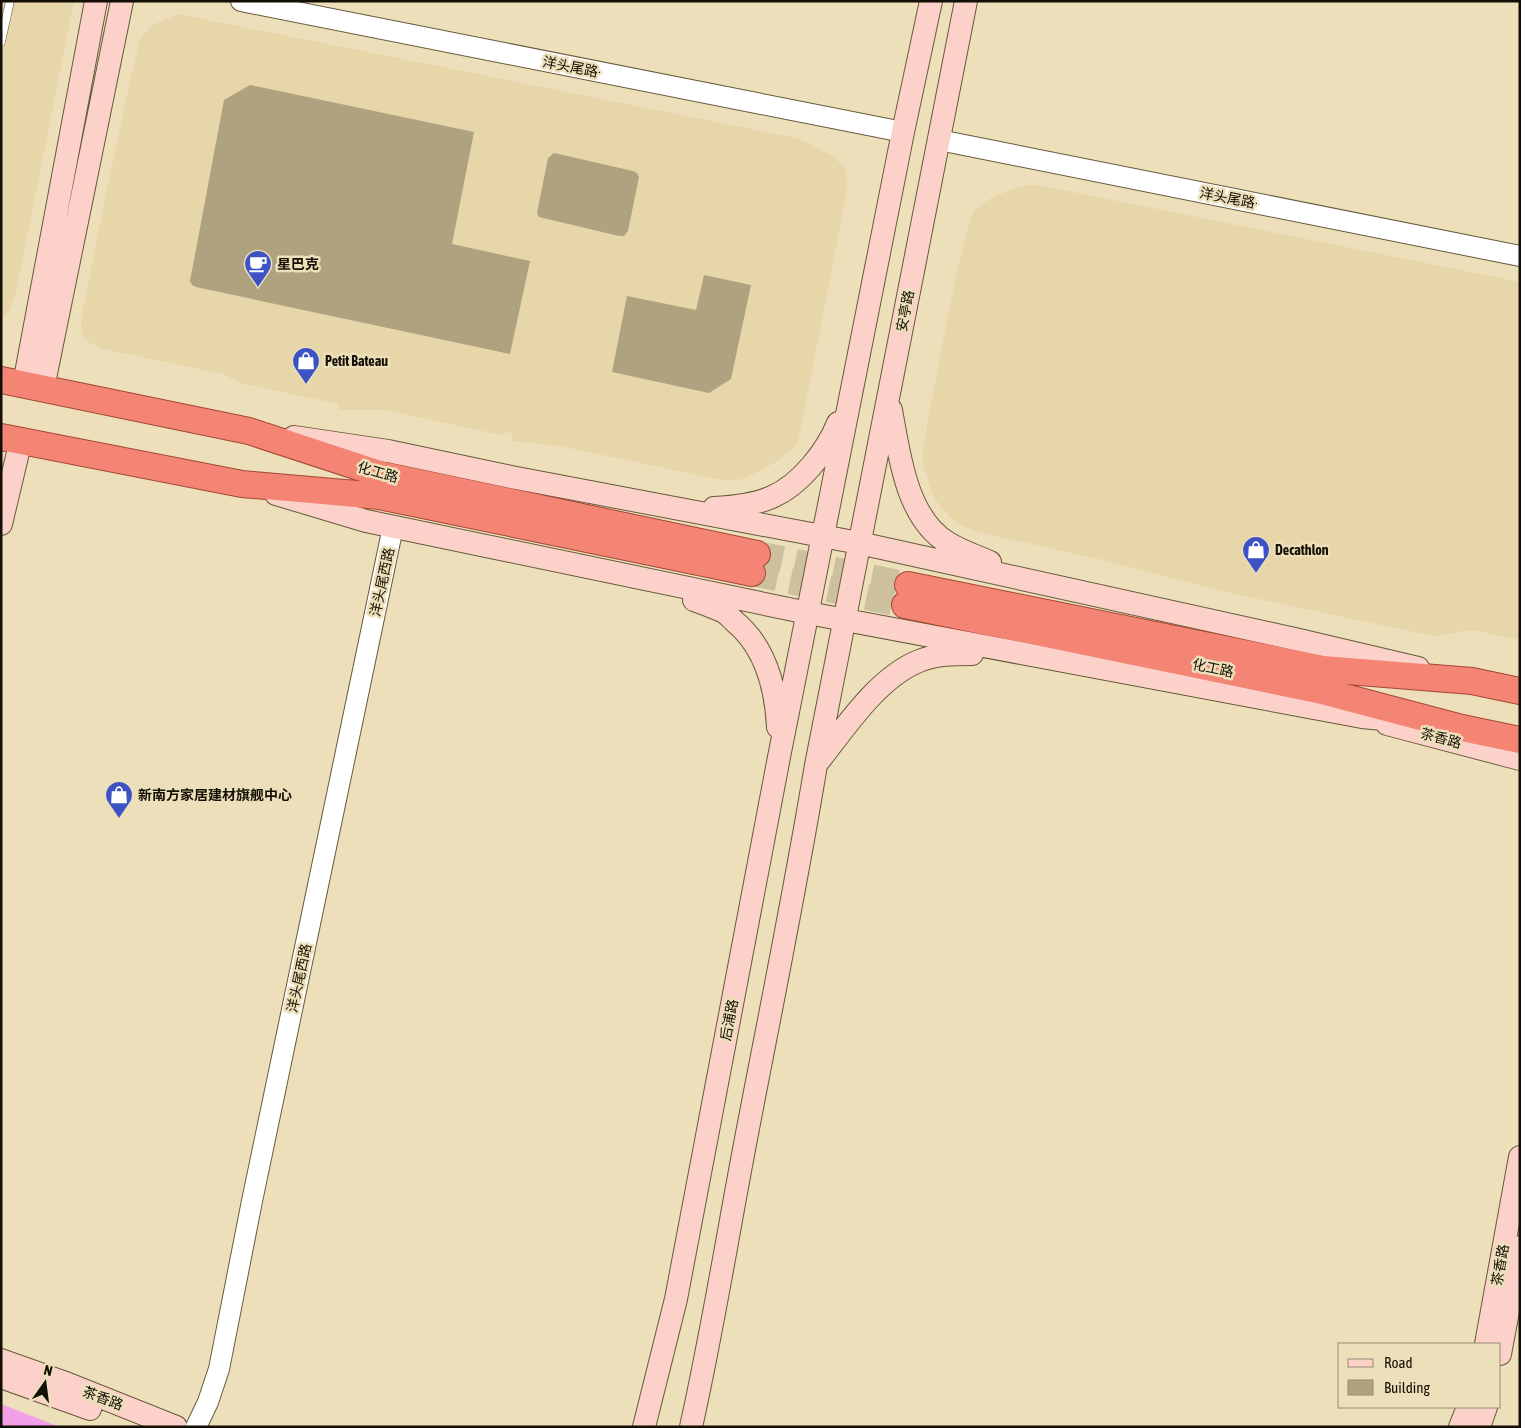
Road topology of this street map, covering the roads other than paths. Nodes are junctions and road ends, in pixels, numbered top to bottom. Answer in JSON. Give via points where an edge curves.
{"nodes":[{"id":1,"x":10,"y":1,"type":"edge"},
{"id":2,"x":96,"y":1,"type":"edge"},
{"id":3,"x":122,"y":1,"type":"edge"},
{"id":4,"x":241,"y":1,"type":"edge"},
{"id":5,"x":931,"y":1,"type":"edge"},
{"id":6,"x":966,"y":1,"type":"edge"},
{"id":7,"x":1,"y":42,"type":"edge"},
{"id":8,"x":903,"y":132,"type":"junction"},
{"id":9,"x":939,"y":140,"type":"junction"},
{"id":10,"x":1520,"y":256,"type":"edge"},
{"id":11,"x":23,"y":384,"type":"edge"},
{"id":12,"x":852,"y":390,"type":"junction"},
{"id":13,"x":888,"y":397,"type":"junction"},
{"id":14,"x":250,"y":431,"type":"junction"},
{"id":15,"x":7,"y":441,"type":"edge"},
{"id":16,"x":242,"y":484,"type":"junction"},
{"id":17,"x":685,"y":510,"type":"junction"},
{"id":18,"x":1,"y":524,"type":"edge"},
{"id":19,"x":393,"y":527,"type":"junction"},
{"id":20,"x":823,"y":536,"type":"junction"},
{"id":21,"x":860,"y":543,"type":"junction"},
{"id":22,"x":639,"y":578,"type":"junction"},
{"id":23,"x":1030,"y":580,"type":"junction"},
{"id":24,"x":808,"y":613,"type":"junction"},
{"id":25,"x":845,"y":620,"type":"junction"},
{"id":26,"x":1018,"y":653,"type":"junction"},
{"id":27,"x":1472,"y":681,"type":"junction"},
{"id":28,"x":1520,"y":691,"type":"edge"},
{"id":29,"x":1362,"y":717,"type":"junction"},
{"id":30,"x":1462,"y":728,"type":"junction"},
{"id":31,"x":1520,"y":740,"type":"edge"},
{"id":32,"x":779,"y":757,"type":"junction"},
{"id":33,"x":1520,"y":759,"type":"edge"},
{"id":34,"x":816,"y":765,"type":"junction"},
{"id":35,"x":1520,"y":1157,"type":"edge"},
{"id":36,"x":1520,"y":1247,"type":"edge"},
{"id":37,"x":1486,"y":1343,"type":"edge"},
{"id":38,"x":1501,"y":1349,"type":"edge"},
{"id":39,"x":1,"y":1360,"type":"edge"},
{"id":40,"x":1,"y":1377,"type":"edge"},
{"id":41,"x":1468,"y":1408,"type":"edge"},
{"id":42,"x":1486,"y":1408,"type":"edge"},
{"id":43,"x":136,"y":1427,"type":"edge"},
{"id":44,"x":176,"y":1427,"type":"edge"},
{"id":45,"x":196,"y":1427,"type":"edge"},
{"id":46,"x":644,"y":1427,"type":"edge"},
{"id":47,"x":690,"y":1427,"type":"edge"},
{"id":48,"x":1460,"y":1427,"type":"edge"},
{"id":49,"x":1479,"y":1427,"type":"edge"}],
"edges":[{"from":1,"to":7,"type":"lane"},
{"from":2,"to":11,"type":"main road"},
{"from":3,"to":11,"type":"main road"},
{"from":4,"to":8,"type":"street","name":"洋头尾路·"},
{"from":5,"to":8,"type":"main road"},
{"from":6,"to":9,"type":"main road","name":"安亭路"},
{"from":8,"to":12,"type":"main road"},
{"from":9,"to":10,"type":"street","name":"洋头尾路·"},
{"from":9,"to":13,"type":"main road","name":"安亭路"},
{"from":11,"to":14,"type":"highway","name":"化工路"},
{"from":12,"to":17,"type":"main road","via":[[832,439],[798,480],[772,497],[738,506]]},
{"from":12,"to":20,"type":"main road"},
{"from":13,"to":21,"type":"main road","name":"安亭路"},
{"from":13,"to":23,"type":"main road","via":[[907,482],[927,525],[947,542]]},
{"from":14,"to":16,"type":"highway","name":"化工路","via":[[383,475],[755,564],[379,496]]},
{"from":14,"to":17,"type":"main road","via":[[388,451]]},
{"from":15,"to":16,"type":"highway","name":"化工路"},
{"from":15,"to":18,"type":"main road"},
{"from":16,"to":19,"type":"main road","via":[[366,522]]},
{"from":17,"to":20,"type":"main road"},
{"from":19,"to":22,"type":"main road"},
{"from":19,"to":45,"type":"street","name":"洋头尾西路","via":[[219,1370]]},
{"from":20,"to":21,"type":"main road"},
{"from":20,"to":24,"type":"main road"},
{"from":21,"to":23,"type":"main road"},
{"from":21,"to":25,"type":"main road","name":"安亭路"},
{"from":22,"to":24,"type":"main road"},
{"from":22,"to":32,"type":"main road","via":[[724,612],[755,642],[765,661],[774,694]]},
{"from":23,"to":27,"type":"main road"},
{"from":24,"to":25,"type":"main road"},
{"from":24,"to":32,"type":"main road","name":"后浦路"},
{"from":25,"to":26,"type":"main road"},
{"from":25,"to":34,"type":"main road"},
{"from":26,"to":29,"type":"main road"},
{"from":26,"to":34,"type":"main road","via":[[944,655],[919,661],[896,673],[856,714]]},
{"from":27,"to":28,"type":"highway","name":"化工路"},
{"from":27,"to":30,"type":"highway","name":"化工路","via":[[1323,668],[907,595],[1318,690]]},
{"from":29,"to":30,"type":"main road"},
{"from":29,"to":33,"type":"main road","name":"茶香路"},
{"from":30,"to":31,"type":"highway","name":"化工路"},
{"from":32,"to":46,"type":"main road","name":"后浦路","via":[[676,1299]]},
{"from":34,"to":47,"type":"main road","via":[[799,870],[702,1379]]},
{"from":35,"to":37,"type":"main road","name":"茶香路"},
{"from":36,"to":38,"type":"main road","name":"茶香路"},
{"from":39,"to":44,"type":"main road","name":"茶香路"},
{"from":40,"to":43,"type":"main road","name":"茶香路"},
{"from":41,"to":48,"type":"main road"},
{"from":42,"to":49,"type":"main road"}]}
